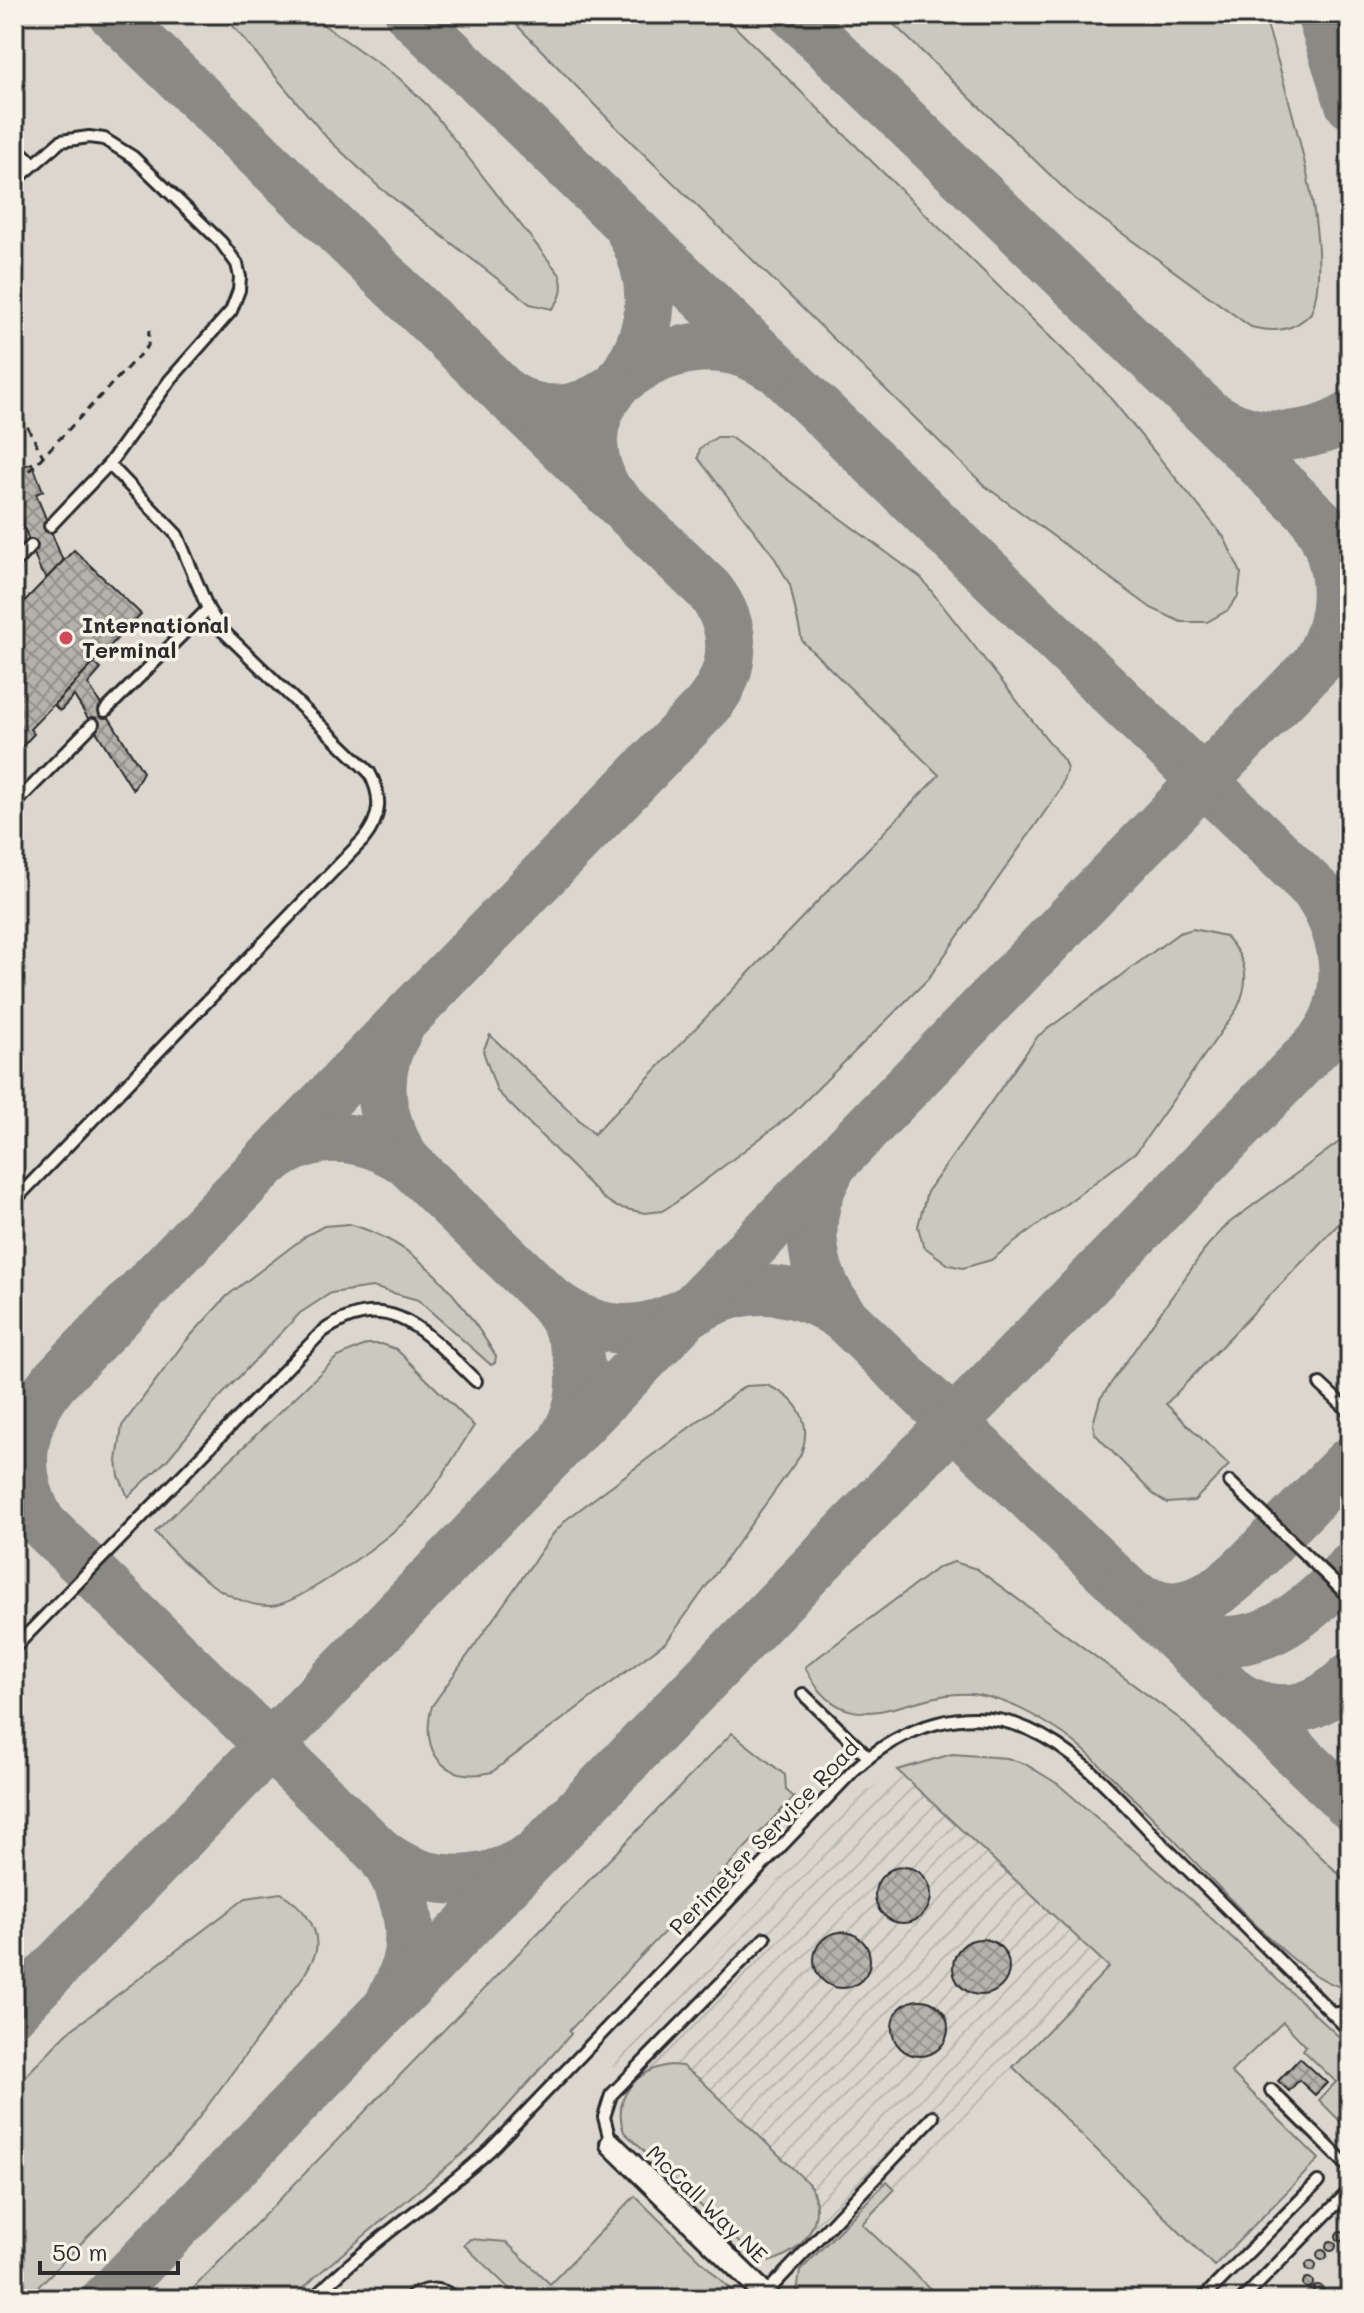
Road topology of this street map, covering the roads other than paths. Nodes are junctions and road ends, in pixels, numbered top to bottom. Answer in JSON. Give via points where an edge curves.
{"nodes":[{"id":1,"x":14,"y":146,"type":"edge"},
{"id":2,"x":33,"y":163,"type":"junction"},
{"id":3,"x":14,"y":182,"type":"edge"},
{"id":4,"x":109,"y":464,"type":"junction"},
{"id":5,"x":50,"y":526,"type":"dead end"},
{"id":6,"x":31,"y":546,"type":"dead end"},
{"id":7,"x":14,"y":563,"type":"edge"},
{"id":8,"x":208,"y":609,"type":"junction"},
{"id":9,"x":105,"y":711,"type":"dead end"},
{"id":10,"x":93,"y":724,"type":"dead end"},
{"id":11,"x":14,"y":805,"type":"edge"},
{"id":12,"x":14,"y":1201,"type":"edge"},
{"id":13,"x":476,"y":1381,"type":"dead end"},
{"id":14,"x":1320,"y":1384,"type":"dead end"},
{"id":15,"x":1350,"y":1412,"type":"edge"},
{"id":16,"x":1230,"y":1482,"type":"dead end"},
{"id":17,"x":1350,"y":1598,"type":"edge"},
{"id":18,"x":14,"y":1648,"type":"edge"},
{"id":19,"x":803,"y":1694,"type":"dead end"},
{"id":20,"x":868,"y":1757,"type":"junction"},
{"id":21,"x":765,"y":1938,"type":"dead end"},
{"id":22,"x":1350,"y":2011,"type":"edge"},
{"id":23,"x":1333,"y":2014,"type":"junction"},
{"id":24,"x":1350,"y":2031,"type":"edge"},
{"id":25,"x":1271,"y":2090,"type":"dead end"},
{"id":26,"x":933,"y":2117,"type":"dead end"},
{"id":27,"x":611,"y":2144,"type":"joint"},
{"id":28,"x":1350,"y":2168,"type":"edge"},
{"id":29,"x":1318,"y":2182,"type":"dead end"},
{"id":30,"x":1350,"y":2190,"type":"edge"},
{"id":31,"x":767,"y":2296,"type":"edge"},
{"id":32,"x":313,"y":2299,"type":"edge"},
{"id":33,"x":407,"y":2299,"type":"edge"},
{"id":34,"x":457,"y":2299,"type":"edge"},
{"id":35,"x":1202,"y":2299,"type":"edge"},
{"id":36,"x":1243,"y":2299,"type":"edge"}],
"edges":[{"from":1,"to":2,"type":"lane"},
{"from":2,"to":3,"type":"lane"},
{"from":2,"to":4,"type":"lane","via":[[61,141],[74,138],[117,145],[221,242],[237,264],[239,290],[231,311],[170,380]]},
{"from":4,"to":5,"type":"lane"},
{"from":4,"to":8,"type":"lane","via":[[177,535]]},
{"from":6,"to":7,"type":"lane"},
{"from":8,"to":9,"type":"lane"},
{"from":8,"to":12,"type":"lane","via":[[221,629],[369,772],[379,798],[375,823]]},
{"from":10,"to":11,"type":"lane"},
{"from":13,"to":18,"type":"lane","via":[[421,1330],[397,1316],[370,1311],[344,1317],[322,1332]]},
{"from":14,"to":15,"type":"lane"},
{"from":16,"to":17,"type":"lane"},
{"from":19,"to":20,"type":"lane"},
{"from":20,"to":23,"type":"lane","name":"Perimeter Service Road","via":[[904,1733],[962,1719],[995,1720],[1037,1734],[1082,1764]]},
{"from":20,"to":32,"type":"lane","name":"Perimeter Service Road","via":[[490,2150],[379,2237]]},
{"from":21,"to":27,"type":"lane","via":[[611,2095],[604,2117]]},
{"from":22,"to":23,"type":"lane"},
{"from":23,"to":24,"type":"lane","name":"Perimeter Service Road"},
{"from":25,"to":28,"type":"lane"},
{"from":26,"to":31,"type":"lane"},
{"from":27,"to":31,"type":"street","name":"McCall Way NE"},
{"from":29,"to":35,"type":"lane"},
{"from":30,"to":36,"type":"lane"},
{"from":33,"to":34,"type":"lane","via":[[438,2289]]}]}
